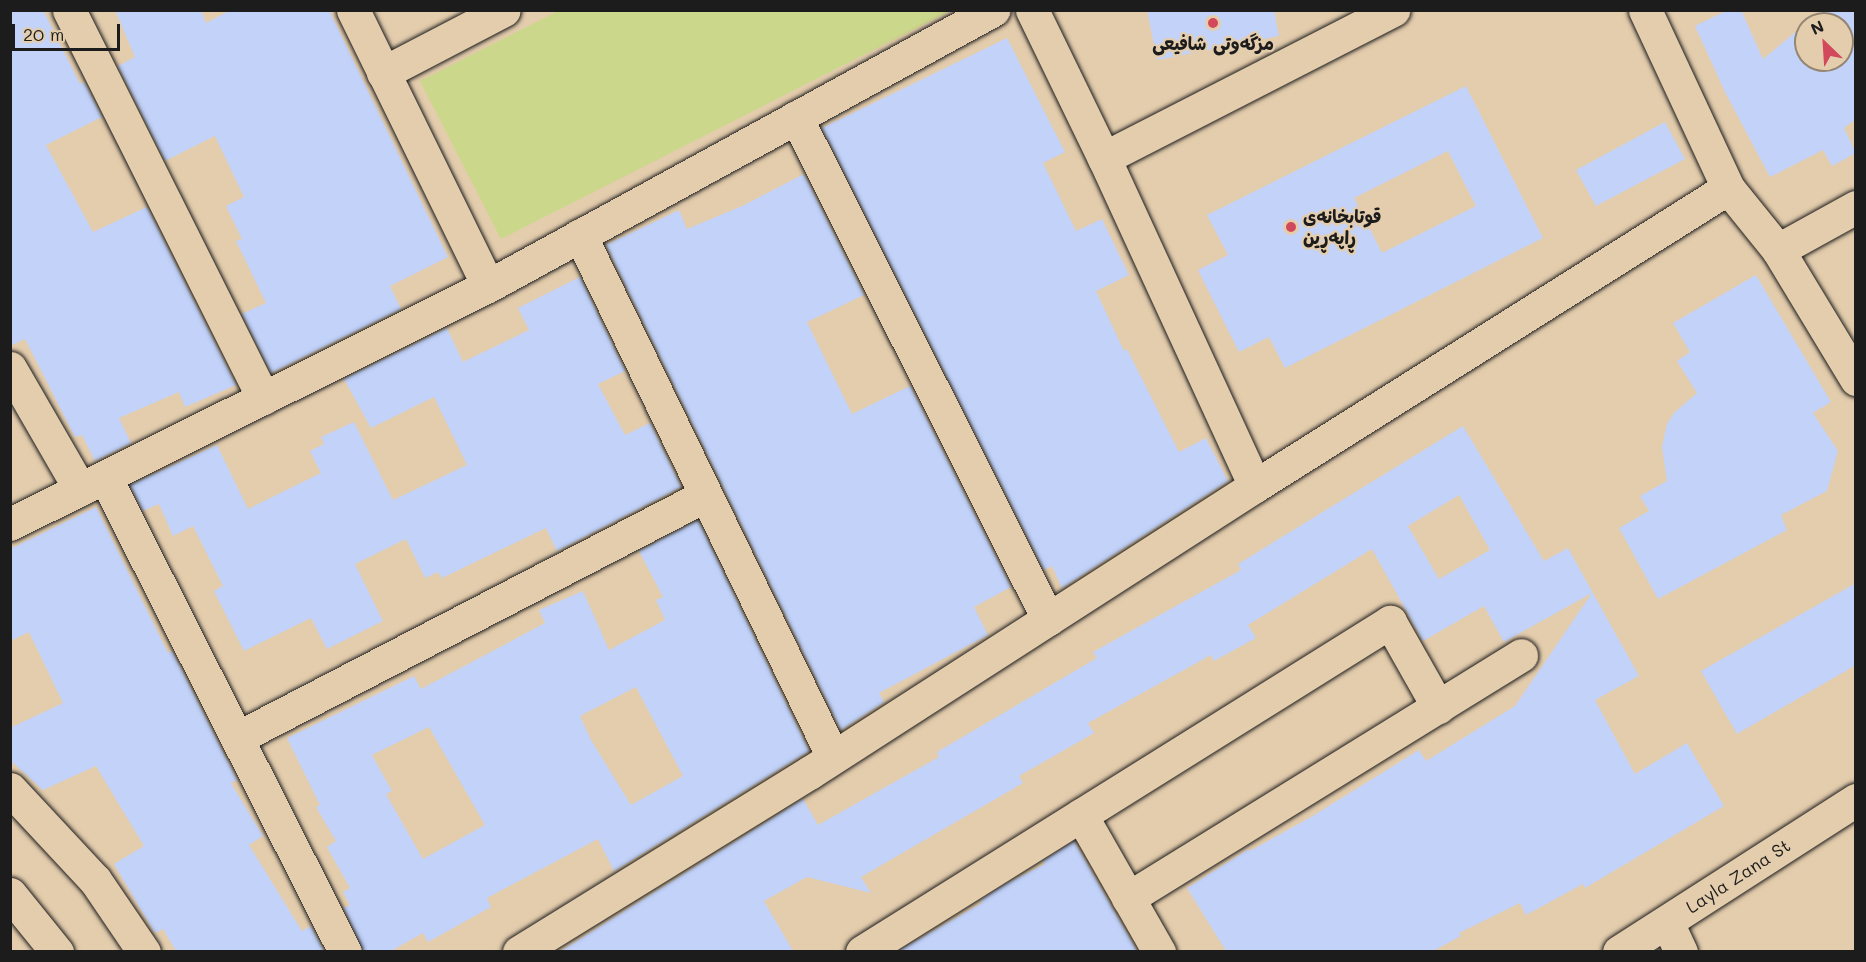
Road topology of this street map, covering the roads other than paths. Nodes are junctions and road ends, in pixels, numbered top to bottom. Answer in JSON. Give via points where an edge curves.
{"nodes":[{"id":1,"x":69,"y":10,"type":"edge"},
{"id":2,"x":353,"y":10,"type":"edge"},
{"id":3,"x":504,"y":10,"type":"edge"},
{"id":4,"x":993,"y":10,"type":"edge"},
{"id":5,"x":1032,"y":10,"type":"edge"},
{"id":6,"x":1393,"y":10,"type":"edge"},
{"id":7,"x":1645,"y":10,"type":"edge"},
{"id":8,"x":383,"y":73,"type":"junction"},
{"id":9,"x":796,"y":117,"type":"junction"},
{"id":10,"x":1104,"y":158,"type":"junction"},
{"id":11,"x":1728,"y":188,"type":"junction"},
{"id":12,"x":1856,"y":207,"type":"edge"},
{"id":13,"x":580,"y":235,"type":"junction"},
{"id":14,"x":1778,"y":250,"type":"junction"},
{"id":15,"x":488,"y":286,"type":"junction"},
{"id":16,"x":10,"y":368,"type":"edge"},
{"id":17,"x":1856,"y":379,"type":"edge"},
{"id":18,"x":263,"y":398,"type":"junction"},
{"id":19,"x":93,"y":483,"type":"junction"},
{"id":20,"x":1255,"y":486,"type":"junction"},
{"id":21,"x":704,"y":495,"type":"junction"},
{"id":22,"x":10,"y":524,"type":"edge"},
{"id":23,"x":1048,"y":620,"type":"junction"},
{"id":24,"x":1521,"y":655,"type":"dead end"},
{"id":25,"x":1438,"y":707,"type":"junction"},
{"id":26,"x":237,"y":738,"type":"junction"},
{"id":27,"x":833,"y":757,"type":"junction"},
{"id":28,"x":10,"y":789,"type":"edge"},
{"id":29,"x":1856,"y":800,"type":"edge"},
{"id":30,"x":1081,"y":815,"type":"junction"},
{"id":31,"x":10,"y":894,"type":"edge"},
{"id":32,"x":1128,"y":898,"type":"junction"},
{"id":33,"x":1667,"y":922,"type":"junction"},
{"id":34,"x":57,"y":951,"type":"edge"},
{"id":35,"x":144,"y":951,"type":"edge"},
{"id":36,"x":345,"y":951,"type":"edge"},
{"id":37,"x":519,"y":951,"type":"edge"},
{"id":38,"x":862,"y":951,"type":"edge"},
{"id":39,"x":1159,"y":951,"type":"edge"},
{"id":40,"x":1619,"y":951,"type":"edge"},
{"id":41,"x":1681,"y":951,"type":"edge"}],
"edges":[{"from":1,"to":18,"type":"street"},
{"from":2,"to":8,"type":"street"},
{"from":3,"to":8,"type":"street"},
{"from":4,"to":9,"type":"street"},
{"from":5,"to":10,"type":"street"},
{"from":6,"to":10,"type":"street"},
{"from":7,"to":11,"type":"street"},
{"from":8,"to":15,"type":"street"},
{"from":9,"to":13,"type":"street"},
{"from":9,"to":23,"type":"street"},
{"from":10,"to":20,"type":"street"},
{"from":11,"to":14,"type":"street"},
{"from":11,"to":20,"type":"street"},
{"from":12,"to":14,"type":"street"},
{"from":13,"to":15,"type":"street"},
{"from":13,"to":21,"type":"street"},
{"from":14,"to":17,"type":"street"},
{"from":15,"to":18,"type":"street"},
{"from":16,"to":19,"type":"street"},
{"from":18,"to":19,"type":"street"},
{"from":19,"to":22,"type":"street"},
{"from":19,"to":26,"type":"street"},
{"from":20,"to":23,"type":"street"},
{"from":21,"to":26,"type":"street"},
{"from":21,"to":27,"type":"street"},
{"from":23,"to":27,"type":"street"},
{"from":24,"to":25,"type":"street"},
{"from":25,"to":30,"type":"street","via":[[1390,622]]},
{"from":25,"to":32,"type":"street"},
{"from":26,"to":36,"type":"street"},
{"from":27,"to":37,"type":"street"},
{"from":28,"to":35,"type":"street","via":[[95,880]]},
{"from":29,"to":33,"type":"street","name":"Layla Zana St"},
{"from":30,"to":32,"type":"street"},
{"from":30,"to":38,"type":"street"},
{"from":31,"to":34,"type":"street"},
{"from":32,"to":39,"type":"street"},
{"from":33,"to":40,"type":"street","name":"Layla Zana St"},
{"from":33,"to":41,"type":"street"}]}
